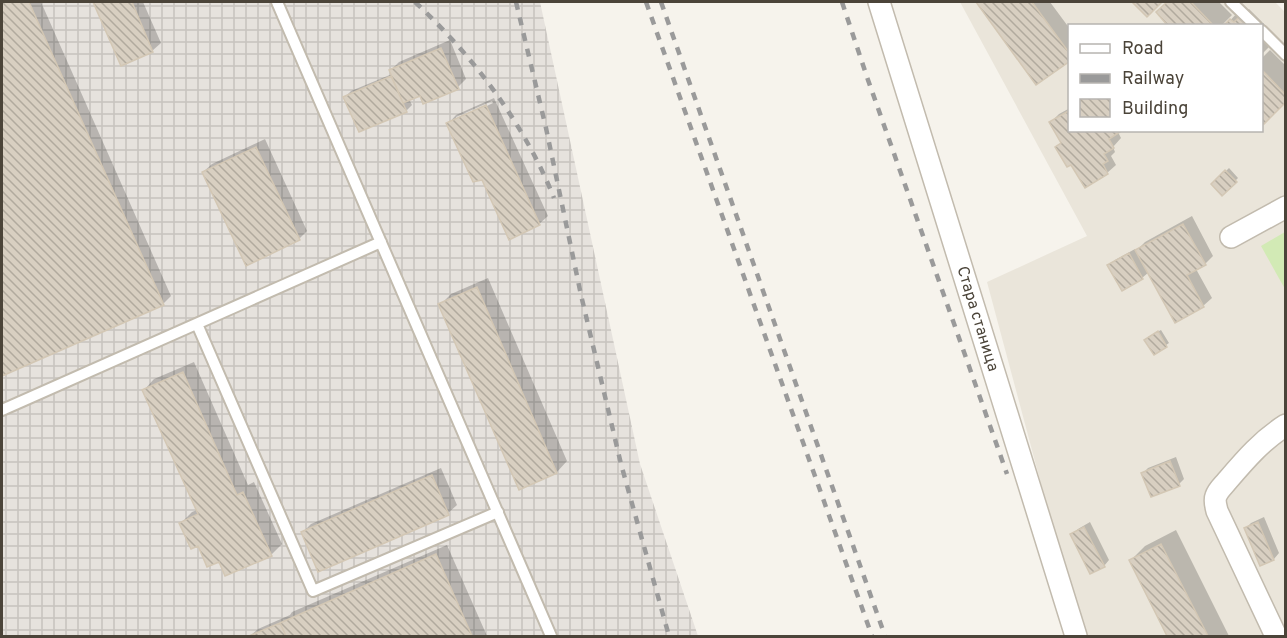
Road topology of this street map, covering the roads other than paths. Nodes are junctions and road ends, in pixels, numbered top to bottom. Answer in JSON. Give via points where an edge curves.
{"nodes":[{"id":1,"x":277,"y":2,"type":"edge"},
{"id":2,"x":879,"y":2,"type":"edge"},
{"id":3,"x":1231,"y":2,"type":"edge"},
{"id":4,"x":1254,"y":24,"type":"edge"},
{"id":5,"x":1263,"y":32,"type":"edge"},
{"id":6,"x":1286,"y":55,"type":"edge"},
{"id":7,"x":1286,"y":207,"type":"edge"},
{"id":8,"x":1231,"y":237,"type":"dead end"},
{"id":9,"x":381,"y":242,"type":"junction"},
{"id":10,"x":197,"y":324,"type":"junction"},
{"id":11,"x":2,"y":410,"type":"edge"},
{"id":12,"x":1286,"y":425,"type":"edge"},
{"id":13,"x":498,"y":512,"type":"junction"},
{"id":14,"x":552,"y":636,"type":"edge"},
{"id":15,"x":1076,"y":636,"type":"edge"},
{"id":16,"x":1276,"y":636,"type":"edge"}],
"edges":[{"from":1,"to":9,"type":"lane"},
{"from":2,"to":15,"type":"street","name":"Стара станица"},
{"from":3,"to":4,"type":"lane"},
{"from":5,"to":6,"type":"lane"},
{"from":7,"to":8,"type":"street"},
{"from":9,"to":10,"type":"lane"},
{"from":9,"to":13,"type":"lane"},
{"from":10,"to":11,"type":"lane"},
{"from":10,"to":13,"type":"lane","via":[[313,591]]},
{"from":12,"to":16,"type":"street","via":[[1245,459],[1220,489],[1215,502]]},
{"from":13,"to":14,"type":"lane"}]}
